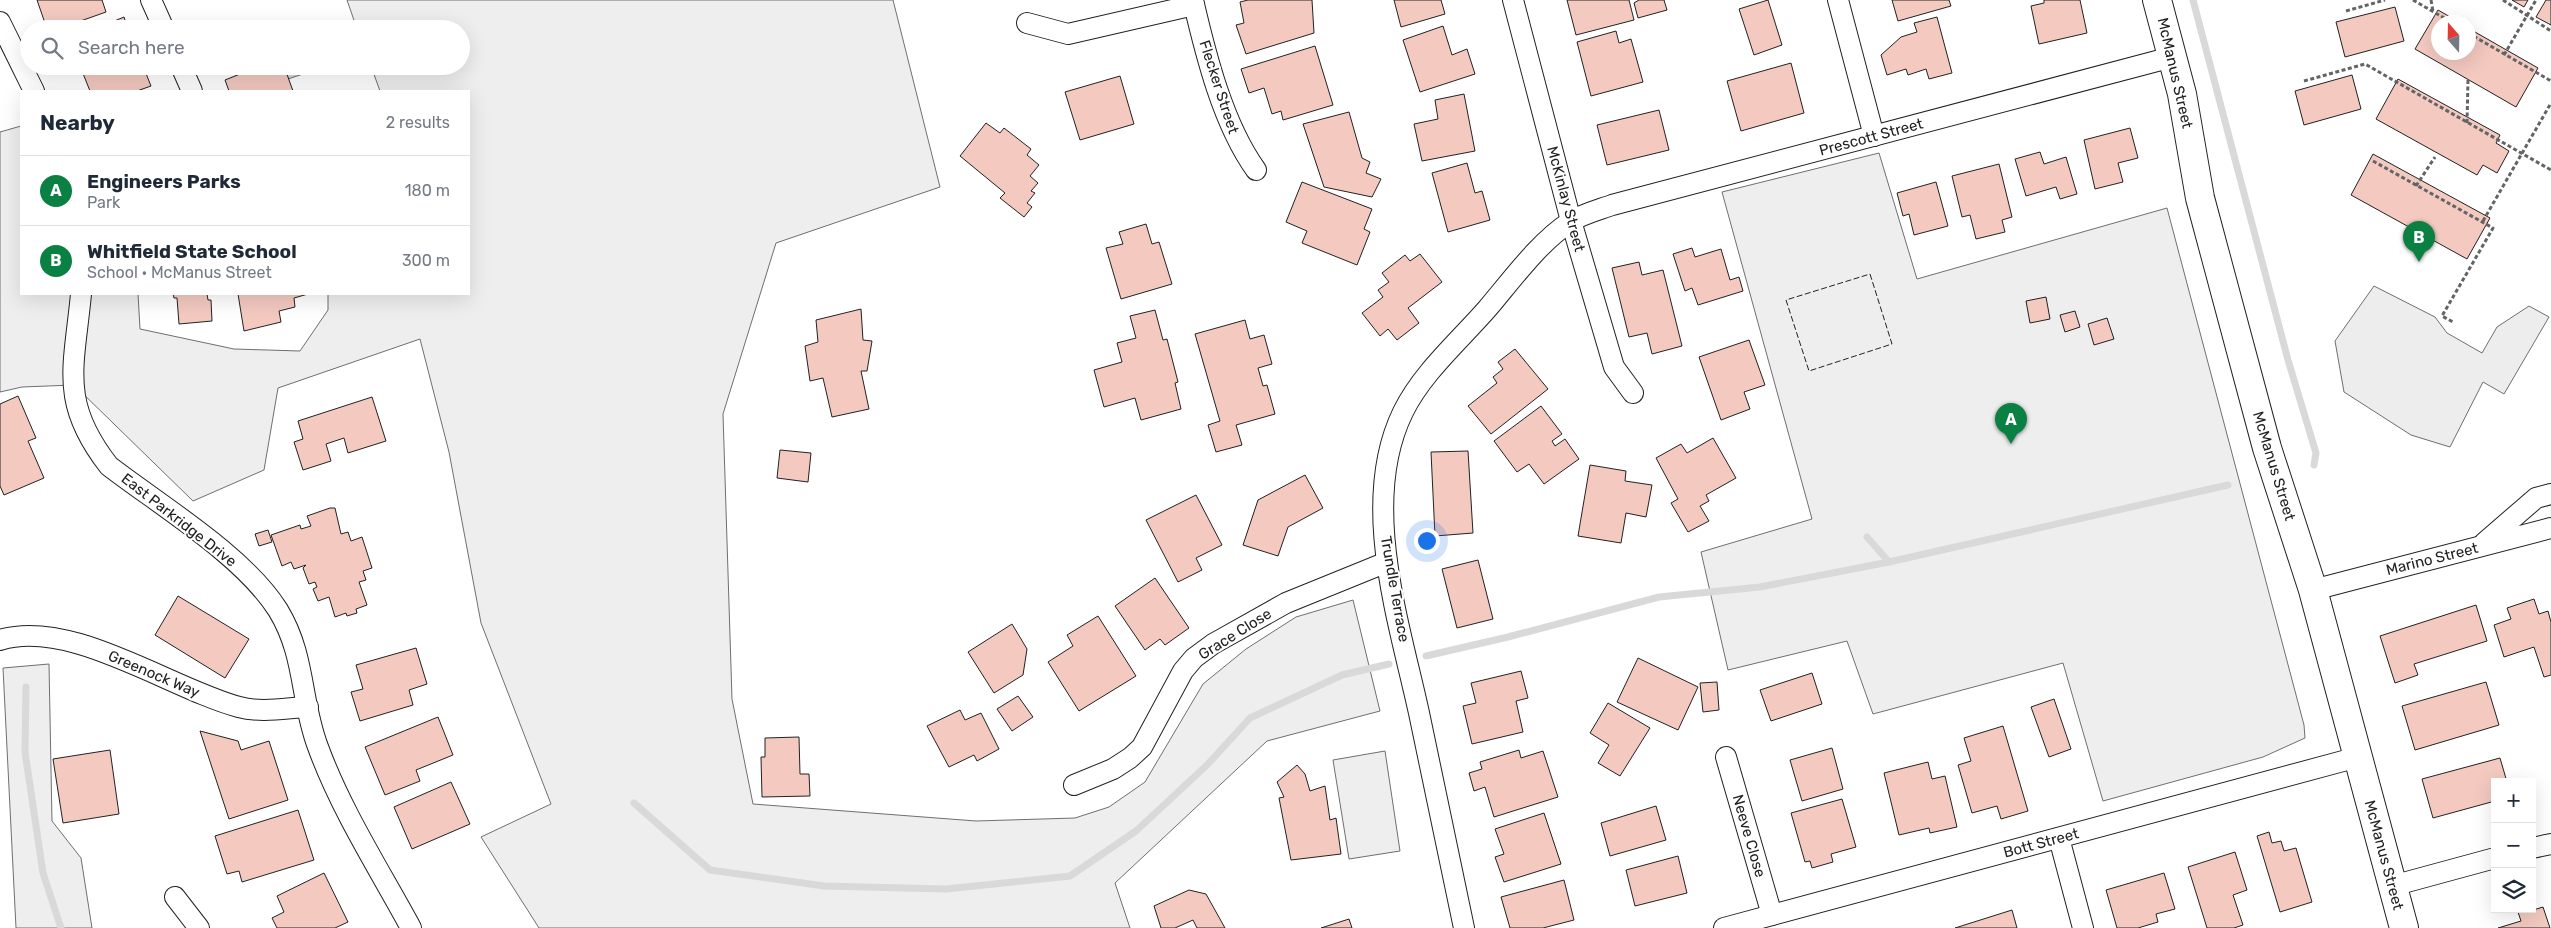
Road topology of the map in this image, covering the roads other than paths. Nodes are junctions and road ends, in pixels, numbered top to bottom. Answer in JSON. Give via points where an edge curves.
{"nodes":[{"id":1,"x":151,"y":0,"type":"edge"},
{"id":2,"x":1513,"y":0,"type":"edge"},
{"id":3,"x":1838,"y":0,"type":"edge"},
{"id":4,"x":2157,"y":0,"type":"edge"},
{"id":5,"x":1193,"y":3,"type":"edge"},
{"id":6,"x":160,"y":20,"type":"edge"},
{"id":7,"x":0,"y":22,"type":"edge"},
{"id":8,"x":1027,"y":23,"type":"dead end"},
{"id":9,"x":2172,"y":57,"type":"junction"},
{"id":10,"x":20,"y":63,"type":"edge"},
{"id":11,"x":26,"y":75,"type":"edge"},
{"id":12,"x":185,"y":75,"type":"edge"},
{"id":13,"x":34,"y":90,"type":"edge"},
{"id":14,"x":192,"y":90,"type":"edge"},
{"id":15,"x":1874,"y":136,"type":"junction"},
{"id":16,"x":1256,"y":170,"type":"dead end"},
{"id":17,"x":1571,"y":221,"type":"junction"},
{"id":18,"x":82,"y":295,"type":"edge"},
{"id":19,"x":1633,"y":393,"type":"dead end"},
{"id":20,"x":2551,"y":494,"type":"edge"},
{"id":21,"x":2551,"y":528,"type":"edge"},
{"id":22,"x":2479,"y":547,"type":"junction"},
{"id":23,"x":1388,"y":562,"type":"junction"},
{"id":24,"x":2312,"y":590,"type":"junction"},
{"id":25,"x":0,"y":640,"type":"edge"},
{"id":26,"x":308,"y":707,"type":"junction"},
{"id":27,"x":1726,"y":757,"type":"dead end"},
{"id":28,"x":2358,"y":758,"type":"junction"},
{"id":29,"x":1074,"y":785,"type":"dead end"},
{"id":30,"x":2059,"y":838,"type":"junction"},
{"id":31,"x":2551,"y":844,"type":"edge"},
{"id":32,"x":2536,"y":847,"type":"edge"},
{"id":33,"x":2491,"y":859,"type":"edge"},
{"id":34,"x":2392,"y":886,"type":"junction"},
{"id":35,"x":175,"y":897,"type":"dead end"},
{"id":36,"x":1766,"y":920,"type":"edge"},
{"id":37,"x":200,"y":928,"type":"edge"},
{"id":38,"x":412,"y":928,"type":"edge"},
{"id":39,"x":1464,"y":928,"type":"edge"},
{"id":40,"x":1724,"y":928,"type":"edge"},
{"id":41,"x":2083,"y":928,"type":"edge"},
{"id":42,"x":2404,"y":928,"type":"edge"}],
"edges":[{"from":1,"to":6,"type":"street"},
{"from":2,"to":17,"type":"street","name":"McKinlay Street"},
{"from":3,"to":15,"type":"street"},
{"from":4,"to":9,"type":"street","name":"McManus Street"},
{"from":5,"to":8,"type":"street","via":[[1068,34]]},
{"from":5,"to":16,"type":"street","name":"Flecker Street","via":[[1228,122],[1241,150]]},
{"from":7,"to":10,"type":"street"},
{"from":9,"to":15,"type":"street","name":"Prescott Street"},
{"from":9,"to":24,"type":"street","name":"McManus Street","via":[[2186,111],[2200,198],[2267,448]]},
{"from":11,"to":13,"type":"street"},
{"from":12,"to":14,"type":"street"},
{"from":15,"to":17,"type":"street","name":"Prescott Street","via":[[1612,204]]},
{"from":17,"to":19,"type":"street","name":"McKinlay Street","via":[[1614,367]]},
{"from":17,"to":23,"type":"street","name":"Trundle Terrace","via":[[1545,244],[1428,375],[1403,412],[1391,448],[1385,485],[1384,525]]},
{"from":18,"to":26,"type":"street","name":"East Parkridge Drive","via":[[73,364],[74,399],[90,440],[109,466],[227,554],[256,583],[277,609],[291,635],[303,673]]},
{"from":20,"to":22,"type":"street","via":[[2536,498]]},
{"from":21,"to":22,"type":"street","name":"Marino Street"},
{"from":22,"to":24,"type":"street","name":"Marino Street"},
{"from":23,"to":29,"type":"street","name":"Grace Close","via":[[1286,603],[1213,644],[1183,671],[1142,747],[1113,769]]},
{"from":23,"to":39,"type":"street","name":"Trundle Terrace"},
{"from":24,"to":28,"type":"street","name":"McManus Street"},
{"from":25,"to":26,"type":"street","name":"Greenock Way","via":[[32,636],[53,638],[98,650],[241,708]]},
{"from":26,"to":38,"type":"street","name":"East Parkridge Drive","via":[[317,744],[331,780]]},
{"from":27,"to":36,"type":"street","name":"Neeve Close"},
{"from":28,"to":30,"type":"street","name":"Bott Street"},
{"from":28,"to":34,"type":"street","name":"McManus Street"},
{"from":30,"to":36,"type":"street","name":"Bott Street"},
{"from":30,"to":41,"type":"street"},
{"from":31,"to":32,"type":"street"},
{"from":33,"to":34,"type":"street"},
{"from":34,"to":42,"type":"street","name":"McManus Street"},
{"from":35,"to":37,"type":"street"},
{"from":36,"to":40,"type":"street","name":"Bott Street"}]}
